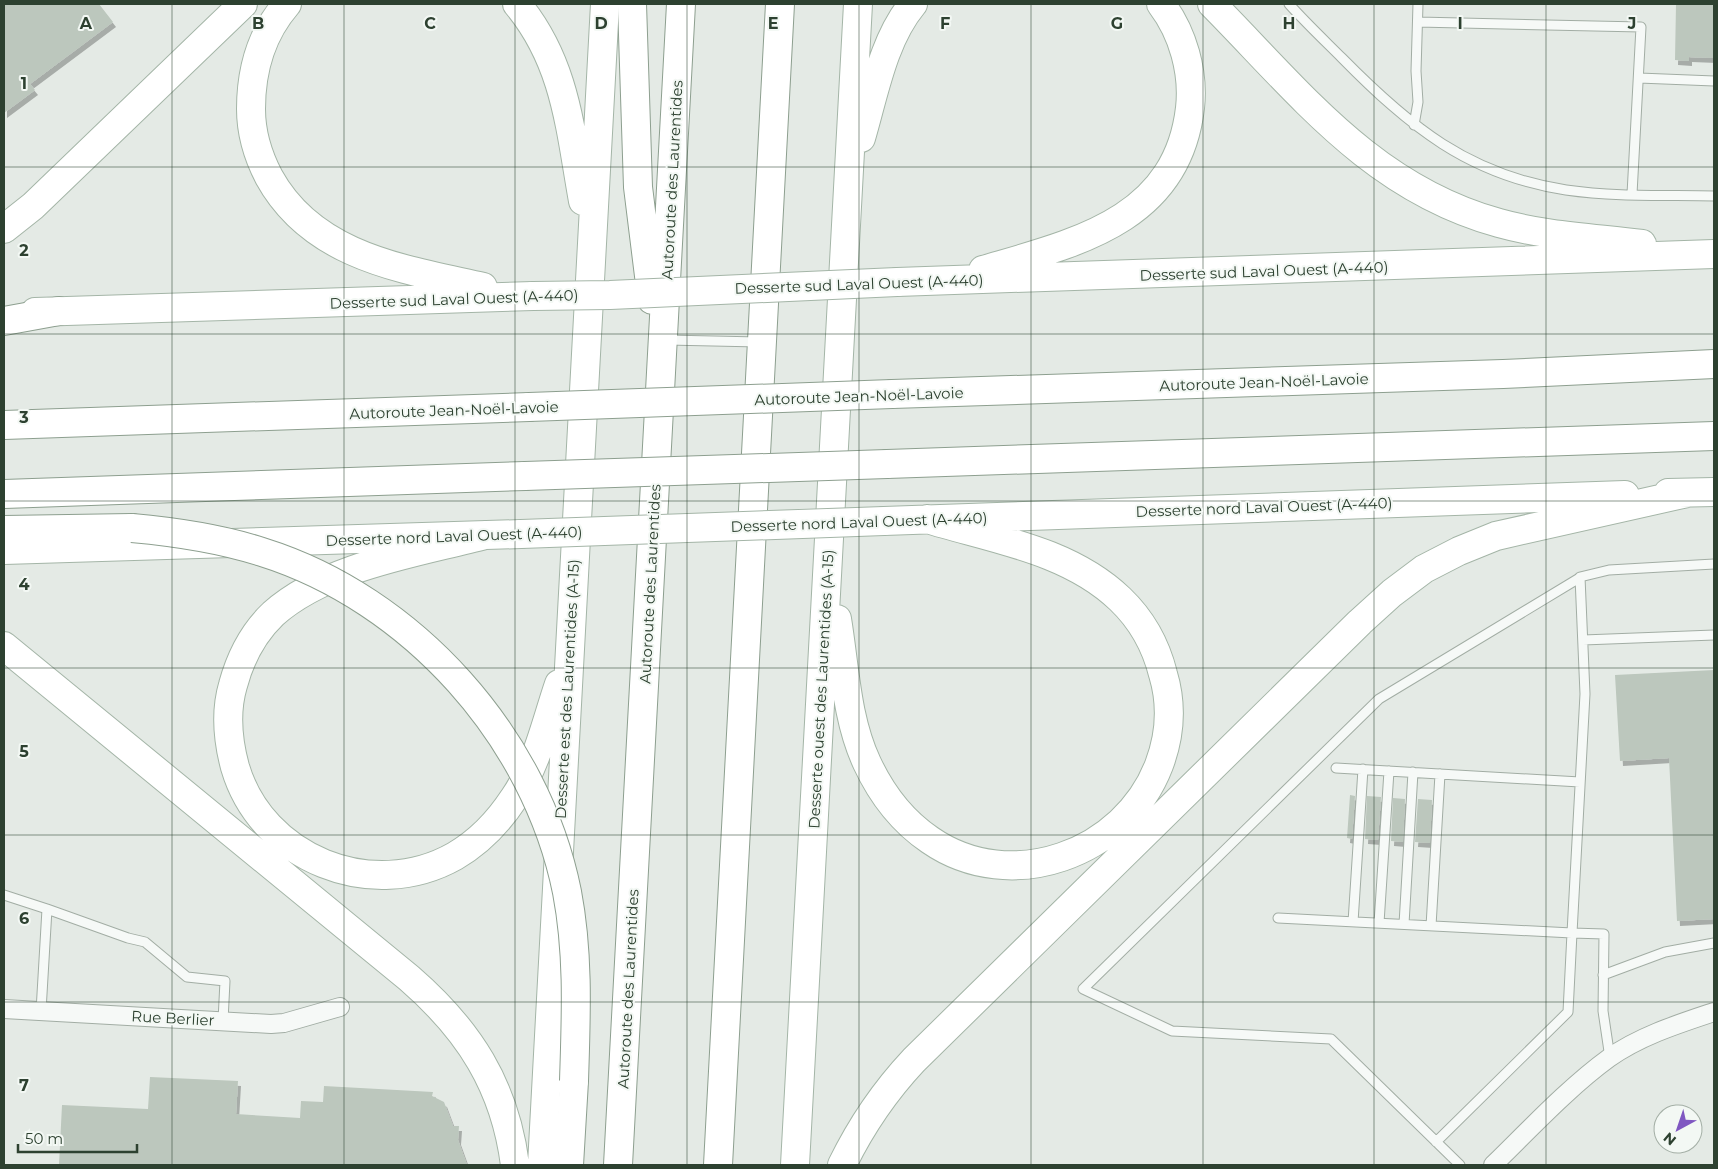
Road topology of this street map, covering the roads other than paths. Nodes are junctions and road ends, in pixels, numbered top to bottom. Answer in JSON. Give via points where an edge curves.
{"nodes":[{"id":1,"x":243,"y":4,"type":"edge"},
{"id":2,"x":286,"y":4,"type":"edge"},
{"id":3,"x":517,"y":4,"type":"edge"},
{"id":4,"x":605,"y":4,"type":"edge"},
{"id":5,"x":632,"y":4,"type":"edge"},
{"id":6,"x":681,"y":4,"type":"edge"},
{"id":7,"x":780,"y":4,"type":"edge"},
{"id":8,"x":858,"y":4,"type":"edge"},
{"id":9,"x":914,"y":4,"type":"edge"},
{"id":10,"x":1162,"y":4,"type":"edge"},
{"id":11,"x":1212,"y":4,"type":"edge"},
{"id":12,"x":1289,"y":4,"type":"edge"},
{"id":13,"x":1418,"y":4,"type":"edge"},
{"id":14,"x":1418,"y":22,"type":"junction"},
{"id":15,"x":1639,"y":78,"type":"junction"},
{"id":16,"x":1714,"y":81,"type":"edge"},
{"id":17,"x":1414,"y":126,"type":"junction"},
{"id":18,"x":848,"y":180,"type":"junction"},
{"id":19,"x":1632,"y":194,"type":"junction"},
{"id":20,"x":1714,"y":196,"type":"edge"},
{"id":21,"x":4,"y":229,"type":"edge"},
{"id":22,"x":590,"y":240,"type":"junction"},
{"id":23,"x":1714,"y":253,"type":"edge"},
{"id":24,"x":950,"y":280,"type":"junction"},
{"id":25,"x":527,"y":296,"type":"junction"},
{"id":26,"x":59,"y":312,"type":"junction"},
{"id":27,"x":4,"y":313,"type":"edge"},
{"id":28,"x":4,"y":321,"type":"edge"},
{"id":29,"x":660,"y":340,"type":"junction"},
{"id":30,"x":761,"y":342,"type":"junction"},
{"id":31,"x":1714,"y":364,"type":"edge"},
{"id":32,"x":4,"y":425,"type":"edge"},
{"id":33,"x":1714,"y":436,"type":"edge"},
{"id":34,"x":1687,"y":492,"type":"junction"},
{"id":35,"x":1714,"y":492,"type":"edge"},
{"id":36,"x":4,"y":494,"type":"edge"},
{"id":37,"x":926,"y":519,"type":"junction"},
{"id":38,"x":4,"y":530,"type":"edge"},
{"id":39,"x":485,"y":535,"type":"junction"},
{"id":40,"x":4,"y":550,"type":"edge"},
{"id":41,"x":1714,"y":564,"type":"edge"},
{"id":42,"x":828,"y":568,"type":"junction"},
{"id":43,"x":1581,"y":577,"type":"junction"},
{"id":44,"x":1714,"y":635,"type":"edge"},
{"id":45,"x":1582,"y":640,"type":"junction"},
{"id":46,"x":4,"y":646,"type":"edge"},
{"id":47,"x":570,"y":654,"type":"junction"},
{"id":48,"x":1336,"y":768,"type":"dead end"},
{"id":49,"x":1363,"y":769,"type":"junction"},
{"id":50,"x":1389,"y":771,"type":"junction"},
{"id":51,"x":1413,"y":772,"type":"junction"},
{"id":52,"x":1440,"y":774,"type":"junction"},
{"id":53,"x":1580,"y":782,"type":"junction"},
{"id":54,"x":4,"y":895,"type":"edge"},
{"id":55,"x":47,"y":909,"type":"junction"},
{"id":56,"x":1278,"y":918,"type":"dead end"},
{"id":57,"x":1353,"y":922,"type":"junction"},
{"id":58,"x":1379,"y":923,"type":"junction"},
{"id":59,"x":1404,"y":924,"type":"junction"},
{"id":60,"x":1431,"y":926,"type":"junction"},
{"id":61,"x":1572,"y":933,"type":"junction"},
{"id":62,"x":1714,"y":943,"type":"edge"},
{"id":63,"x":1604,"y":975,"type":"junction"},
{"id":64,"x":340,"y":1007,"type":"dead end"},
{"id":65,"x":4,"y":1009,"type":"edge"},
{"id":66,"x":41,"y":1011,"type":"junction"},
{"id":67,"x":1714,"y":1012,"type":"edge"},
{"id":68,"x":223,"y":1021,"type":"junction"},
{"id":69,"x":1610,"y":1058,"type":"junction"},
{"id":70,"x":1436,"y":1142,"type":"junction"},
{"id":71,"x":515,"y":1165,"type":"edge"},
{"id":72,"x":542,"y":1165,"type":"edge"},
{"id":73,"x":569,"y":1165,"type":"edge"},
{"id":74,"x":618,"y":1165,"type":"edge"},
{"id":75,"x":718,"y":1165,"type":"edge"},
{"id":76,"x":795,"y":1165,"type":"edge"},
{"id":77,"x":842,"y":1165,"type":"edge"},
{"id":78,"x":1460,"y":1165,"type":"edge"},
{"id":79,"x":1493,"y":1165,"type":"edge"}],
"edges":[{"from":1,"to":21,"type":"main road","via":[[47,193]]},
{"from":2,"to":25,"type":"main road","via":[[263,42],[252,80],[251,100],[253,136],[258,154],[286,202],[298,216],[328,239],[377,262]]},
{"from":3,"to":22,"type":"main road","via":[[545,44],[563,90]]},
{"from":4,"to":22,"type":"main road","name":"Desserte est des Laurentides (A-15)"},
{"from":5,"to":29,"type":"main road","via":[[638,187]]},
{"from":6,"to":29,"type":"main road","name":"Autoroute des Laurentides"},
{"from":7,"to":30,"type":"main road"},
{"from":8,"to":18,"type":"main road","name":"Desserte ouest des Laurentides (A-15)"},
{"from":9,"to":18,"type":"main road","via":[[887,51]]},
{"from":10,"to":24,"type":"main road","via":[[1186,54],[1191,99],[1180,150],[1162,182],[1136,209],[1106,229],[1052,250]]},
{"from":11,"to":23,"type":"main road","via":[[1353,146],[1390,174],[1430,196],[1475,216],[1530,230]]},
{"from":12,"to":17,"type":"lane"},
{"from":13,"to":14,"type":"lane"},
{"from":14,"to":15,"type":"lane","via":[[1641,27]]},
{"from":14,"to":17,"type":"lane","via":[[1418,102]]},
{"from":15,"to":16,"type":"lane"},
{"from":15,"to":19,"type":"lane"},
{"from":17,"to":19,"type":"lane","via":[[1463,156],[1518,179],[1564,190]]},
{"from":18,"to":42,"type":"main road","name":"Desserte ouest des Laurentides (A-15)"},
{"from":19,"to":20,"type":"lane"},
{"from":22,"to":47,"type":"main road","name":"Desserte est des Laurentides (A-15)"},
{"from":23,"to":24,"type":"main road","name":"Desserte sud Laval Ouest (A-440)"},
{"from":24,"to":25,"type":"main road","name":"Desserte sud Laval Ouest (A-440)","bridge":true},
{"from":25,"to":26,"type":"main road","name":"Desserte sud Laval Ouest (A-440)"},
{"from":26,"to":27,"type":"main road","name":"Desserte sud Laval Ouest (A-440)"},
{"from":26,"to":28,"type":"main road"},
{"from":29,"to":30,"type":"lane"},
{"from":29,"to":74,"type":"main road","name":"Autoroute des Laurentides","via":[[661,371]]},
{"from":30,"to":75,"type":"main road"},
{"from":31,"to":32,"type":"main road","name":"Autoroute Jean-Noël-Lavoie","bridge":true},
{"from":33,"to":36,"type":"main road","bridge":true},
{"from":34,"to":35,"type":"main road","name":"Desserte nord Laval Ouest (A-440)"},
{"from":34,"to":37,"type":"main road","name":"Desserte nord Laval Ouest (A-440)"},
{"from":34,"to":77,"type":"main road","via":[[1496,536],[1442,559],[1407,581],[1360,622],[914,1060],[876,1106]]},
{"from":37,"to":39,"type":"main road","name":"Desserte nord Laval Ouest (A-440)","bridge":true},
{"from":37,"to":42,"type":"main road","via":[[1048,555],[1081,570],[1121,600],[1152,644],[1168,696],[1168,727],[1162,758],[1136,807],[1090,846],[1048,862],[996,865],[944,849],[901,815],[874,776],[855,731]]},
{"from":38,"to":73,"type":"main road","bridge":true,"via":[[132,528],[216,538],[264,552],[341,586],[406,631],[463,686],[487,716],[536,794],[566,891],[574,941],[576,983]]},
{"from":39,"to":40,"type":"main road","name":"Desserte nord Laval Ouest (A-440)"},
{"from":39,"to":47,"type":"main road","via":[[333,577],[300,594],[264,623],[241,660],[228,710],[235,766],[245,793],[257,812],[291,846],[312,859],[346,872],[396,874],[448,860],[466,849],[500,818],[522,786]]},
{"from":41,"to":43,"type":"lane","via":[[1609,570]]},
{"from":42,"to":76,"type":"main road","name":"Desserte ouest des Laurentides (A-15)"},
{"from":43,"to":45,"type":"lane"},
{"from":43,"to":70,"type":"lane","via":[[1379,699],[1083,989],[1172,1031],[1331,1039]]},
{"from":44,"to":45,"type":"lane"},
{"from":45,"to":53,"type":"lane","via":[[1585,694]]},
{"from":46,"to":71,"type":"main road","via":[[440,1007],[470,1044],[492,1080],[506,1117]]},
{"from":47,"to":72,"type":"main road","name":"Desserte est des Laurentides (A-15)"},
{"from":48,"to":49,"type":"lane"},
{"from":49,"to":50,"type":"lane"},
{"from":49,"to":57,"type":"lane"},
{"from":50,"to":51,"type":"lane"},
{"from":50,"to":58,"type":"lane"},
{"from":51,"to":52,"type":"lane"},
{"from":51,"to":59,"type":"lane"},
{"from":52,"to":53,"type":"lane"},
{"from":52,"to":60,"type":"lane"},
{"from":53,"to":61,"type":"lane"},
{"from":54,"to":55,"type":"lane"},
{"from":55,"to":66,"type":"lane"},
{"from":55,"to":68,"type":"lane","via":[[145,942],[187,978],[225,981]]},
{"from":56,"to":57,"type":"lane"},
{"from":57,"to":58,"type":"lane"},
{"from":58,"to":59,"type":"lane"},
{"from":59,"to":60,"type":"lane"},
{"from":60,"to":61,"type":"lane"},
{"from":61,"to":63,"type":"lane","via":[[1604,934]]},
{"from":61,"to":70,"type":"lane","via":[[1568,1012]]},
{"from":62,"to":63,"type":"lane","via":[[1665,952]]},
{"from":63,"to":69,"type":"lane","via":[[1603,1011]]},
{"from":64,"to":68,"type":"street","name":"Rue Berlier","via":[[284,1023]]},
{"from":65,"to":66,"type":"street","name":"Rue Berlier"},
{"from":66,"to":68,"type":"street","name":"Rue Berlier"},
{"from":67,"to":69,"type":"street","via":[[1669,1027]]},
{"from":69,"to":79,"type":"street"},
{"from":70,"to":78,"type":"lane"}]}
